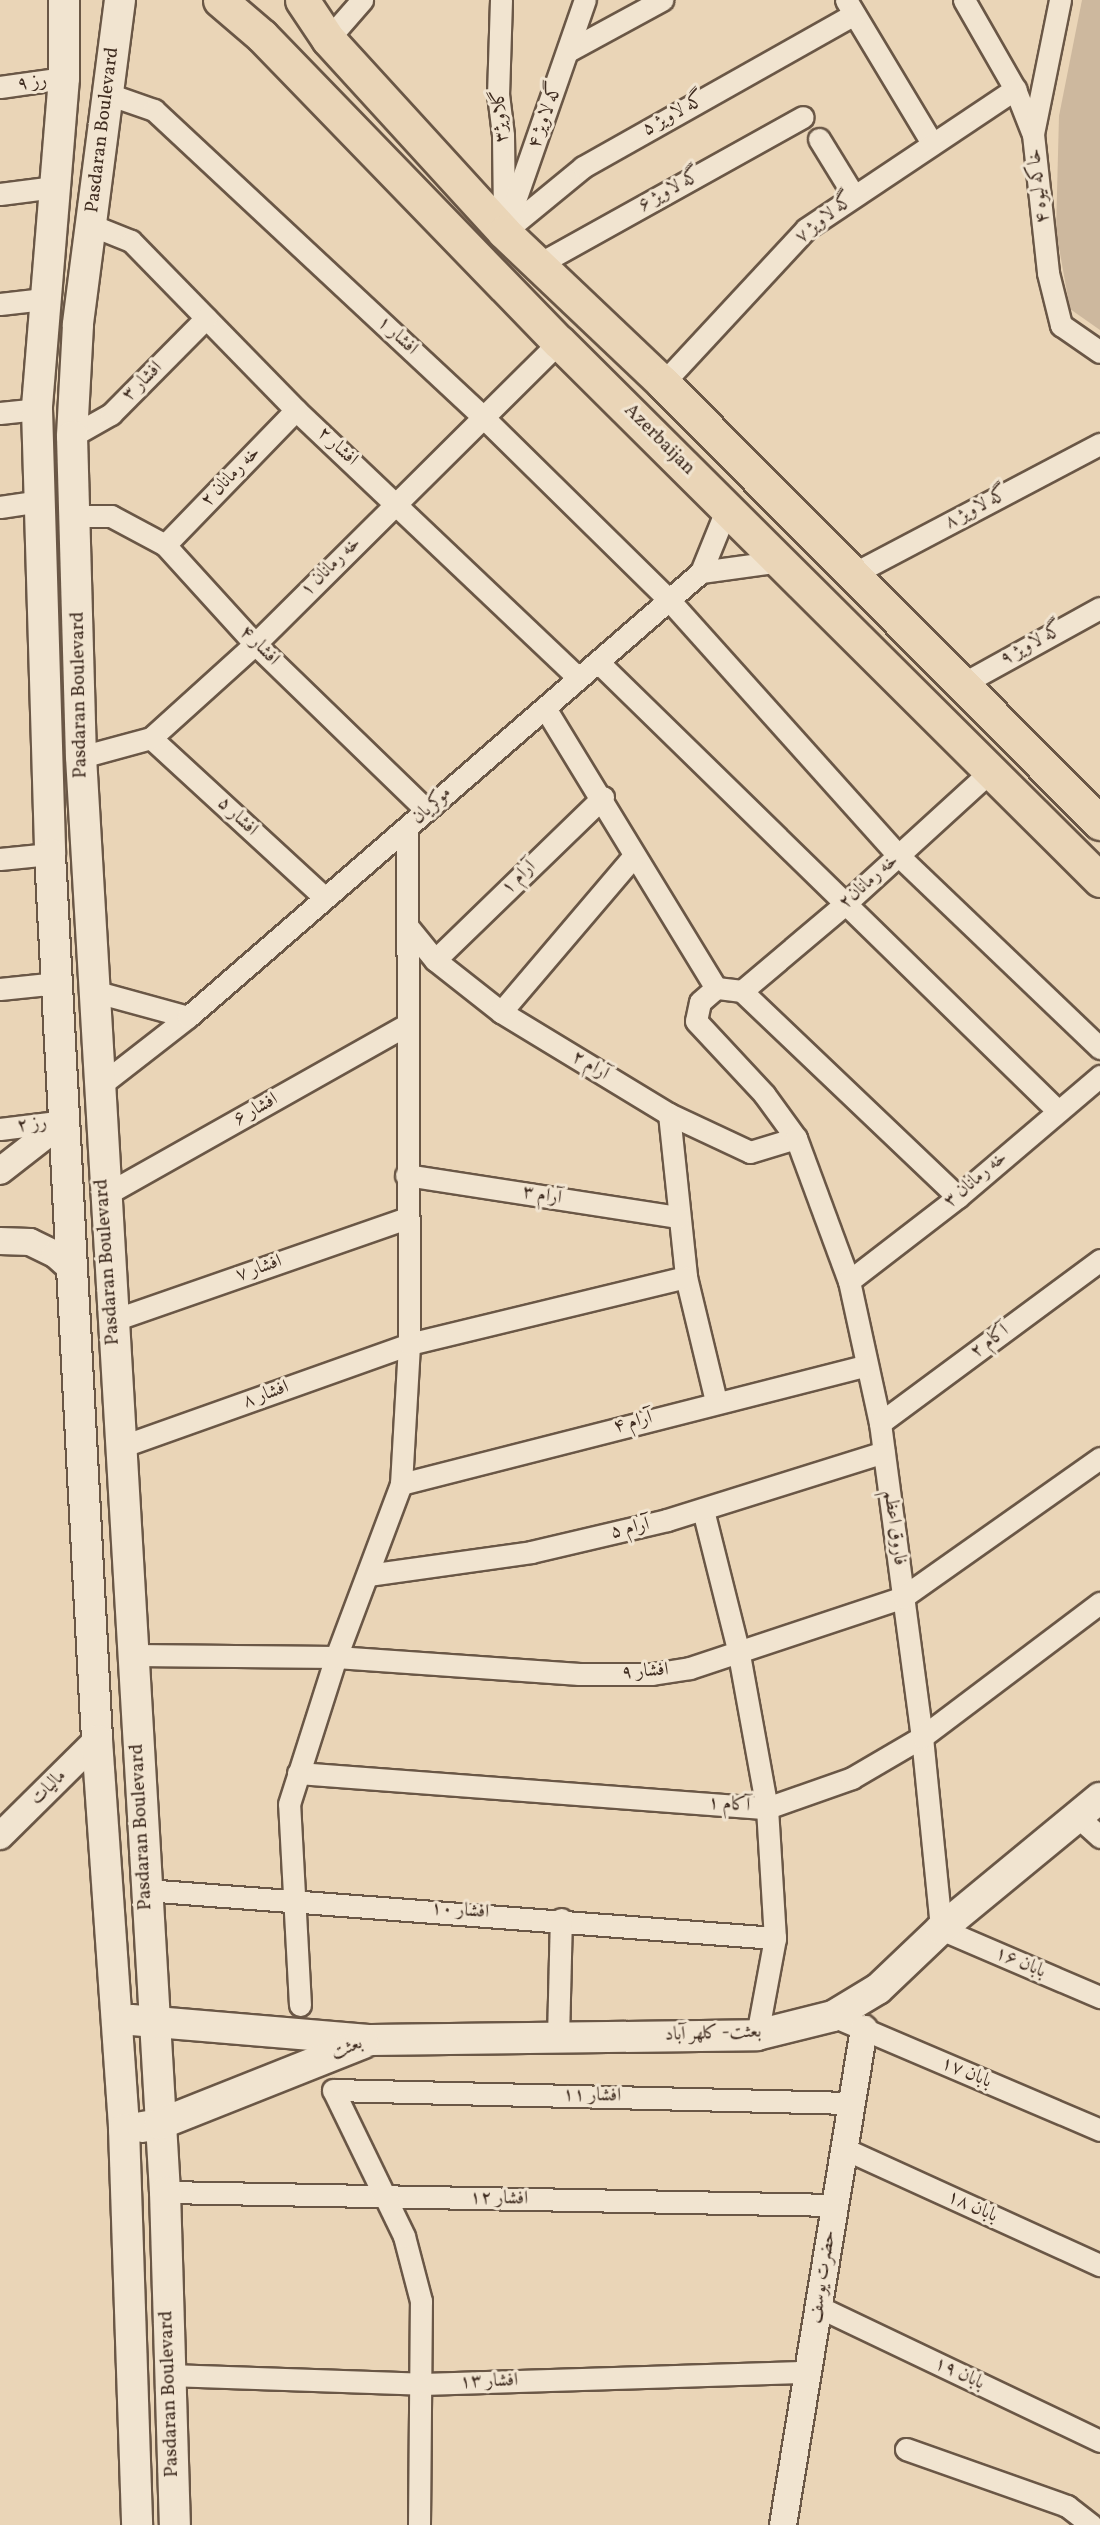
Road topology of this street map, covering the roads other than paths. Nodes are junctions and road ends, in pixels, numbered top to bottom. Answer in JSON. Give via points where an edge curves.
{"nodes":[{"id":1,"x":64,"y":0,"type":"edge"},
{"id":2,"x":120,"y":0,"type":"edge"},
{"id":3,"x":220,"y":0,"type":"edge"},
{"id":4,"x":302,"y":0,"type":"edge"},
{"id":5,"x":362,"y":0,"type":"edge"},
{"id":6,"x":501,"y":0,"type":"edge"},
{"id":7,"x":585,"y":0,"type":"edge"},
{"id":8,"x":662,"y":0,"type":"edge"},
{"id":9,"x":964,"y":0,"type":"edge"},
{"id":10,"x":1060,"y":0,"type":"edge"},
{"id":11,"x":850,"y":7,"type":"edge"},
{"id":12,"x":327,"y":39,"type":"junction"},
{"id":13,"x":570,"y":50,"type":"junction"},
{"id":14,"x":65,"y":78,"type":"junction"},
{"id":15,"x":0,"y":87,"type":"edge"},
{"id":16,"x":1016,"y":89,"type":"junction"},
{"id":17,"x":108,"y":94,"type":"junction"},
{"id":18,"x":803,"y":117,"type":"dead end"},
{"id":19,"x":1032,"y":134,"type":"junction"},
{"id":20,"x":819,"y":139,"type":"dead end"},
{"id":21,"x":932,"y":143,"type":"junction"},
{"id":22,"x":55,"y":187,"type":"junction"},
{"id":23,"x":0,"y":194,"type":"edge"},
{"id":24,"x":854,"y":196,"type":"junction"},
{"id":25,"x":91,"y":225,"type":"junction"},
{"id":26,"x":504,"y":232,"type":"junction"},
{"id":27,"x":537,"y":265,"type":"junction"},
{"id":28,"x":44,"y":299,"type":"junction"},
{"id":29,"x":0,"y":304,"type":"edge"},
{"id":30,"x":206,"y":318,"type":"junction"},
{"id":31,"x":559,"y":342,"type":"junction"},
{"id":32,"x":1100,"y":352,"type":"edge"},
{"id":33,"x":663,"y":383,"type":"junction"},
{"id":34,"x":37,"y":409,"type":"junction"},
{"id":35,"x":296,"y":410,"type":"junction"},
{"id":36,"x":0,"y":413,"type":"edge"},
{"id":37,"x":484,"y":418,"type":"junction"},
{"id":38,"x":72,"y":436,"type":"junction"},
{"id":39,"x":1100,"y":444,"type":"edge"},
{"id":40,"x":40,"y":501,"type":"junction"},
{"id":41,"x":396,"y":502,"type":"junction"},
{"id":42,"x":0,"y":507,"type":"edge"},
{"id":43,"x":727,"y":508,"type":"junction"},
{"id":44,"x":76,"y":516,"type":"junction"},
{"id":45,"x":165,"y":545,"type":"junction"},
{"id":46,"x":780,"y":561,"type":"junction"},
{"id":47,"x":701,"y":572,"type":"junction"},
{"id":48,"x":853,"y":574,"type":"junction"},
{"id":49,"x":670,"y":601,"type":"junction"},
{"id":50,"x":1100,"y":608,"type":"edge"},
{"id":51,"x":255,"y":644,"type":"junction"},
{"id":52,"x":598,"y":662,"type":"junction"},
{"id":53,"x":578,"y":678,"type":"junction"},
{"id":54,"x":964,"y":683,"type":"junction"},
{"id":55,"x":48,"y":707,"type":"junction"},
{"id":56,"x":82,"y":708,"type":"junction"},
{"id":57,"x":545,"y":708,"type":"junction"},
{"id":58,"x":151,"y":738,"type":"junction"},
{"id":59,"x":80,"y":757,"type":"junction"},
{"id":60,"x":993,"y":769,"type":"junction"},
{"id":61,"x":603,"y":797,"type":"junction"},
{"id":62,"x":426,"y":810,"type":"junction"},
{"id":63,"x":1100,"y":823,"type":"edge"},
{"id":64,"x":407,"y":829,"type":"junction"},
{"id":65,"x":50,"y":854,"type":"junction"},
{"id":66,"x":634,"y":856,"type":"junction"},
{"id":67,"x":898,"y":856,"type":"junction"},
{"id":68,"x":0,"y":859,"type":"edge"},
{"id":69,"x":1100,"y":880,"type":"edge"},
{"id":70,"x":323,"y":897,"type":"junction"},
{"id":71,"x":845,"y":904,"type":"junction"},
{"id":72,"x":409,"y":928,"type":"junction"},
{"id":73,"x":435,"y":960,"type":"junction"},
{"id":74,"x":58,"y":983,"type":"junction"},
{"id":75,"x":716,"y":988,"type":"junction"},
{"id":76,"x":0,"y":989,"type":"edge"},
{"id":77,"x":93,"y":991,"type":"junction"},
{"id":78,"x":742,"y":991,"type":"junction"},
{"id":79,"x":501,"y":1012,"type":"junction"},
{"id":80,"x":188,"y":1017,"type":"junction"},
{"id":81,"x":408,"y":1024,"type":"junction"},
{"id":82,"x":1100,"y":1048,"type":"edge"},
{"id":83,"x":1100,"y":1076,"type":"edge"},
{"id":84,"x":98,"y":1087,"type":"junction"},
{"id":85,"x":1057,"y":1110,"type":"junction"},
{"id":86,"x":669,"y":1114,"type":"junction"},
{"id":87,"x":64,"y":1121,"type":"junction"},
{"id":88,"x":0,"y":1129,"type":"edge"},
{"id":89,"x":796,"y":1138,"type":"junction"},
{"id":90,"x":0,"y":1171,"type":"edge"},
{"id":91,"x":406,"y":1175,"type":"junction"},
{"id":92,"x":103,"y":1196,"type":"junction"},
{"id":93,"x":958,"y":1197,"type":"junction"},
{"id":94,"x":678,"y":1217,"type":"junction"},
{"id":95,"x":407,"y":1218,"type":"junction"},
{"id":96,"x":0,"y":1241,"type":"edge"},
{"id":97,"x":1100,"y":1260,"type":"edge"},
{"id":98,"x":74,"y":1270,"type":"junction"},
{"id":99,"x":686,"y":1277,"type":"junction"},
{"id":100,"x":849,"y":1281,"type":"junction"},
{"id":101,"x":111,"y":1321,"type":"junction"},
{"id":102,"x":409,"y":1344,"type":"junction"},
{"id":103,"x":865,"y":1366,"type":"junction"},
{"id":104,"x":716,"y":1401,"type":"junction"},
{"id":105,"x":880,"y":1423,"type":"junction"},
{"id":106,"x":122,"y":1446,"type":"junction"},
{"id":107,"x":884,"y":1452,"type":"junction"},
{"id":108,"x":1100,"y":1458,"type":"edge"},
{"id":109,"x":401,"y":1484,"type":"junction"},
{"id":110,"x":704,"y":1510,"type":"junction"},
{"id":111,"x":368,"y":1575,"type":"junction"},
{"id":112,"x":903,"y":1597,"type":"junction"},
{"id":113,"x":1100,"y":1603,"type":"edge"},
{"id":114,"x":738,"y":1649,"type":"junction"},
{"id":115,"x":134,"y":1655,"type":"junction"},
{"id":116,"x":335,"y":1657,"type":"junction"},
{"id":117,"x":922,"y":1737,"type":"junction"},
{"id":118,"x":97,"y":1740,"type":"junction"},
{"id":119,"x":298,"y":1773,"type":"junction"},
{"id":120,"x":1089,"y":1807,"type":"edge"},
{"id":121,"x":767,"y":1808,"type":"junction"},
{"id":122,"x":0,"y":1836,"type":"edge"},
{"id":123,"x":1100,"y":1837,"type":"edge"},
{"id":124,"x":145,"y":1890,"type":"junction"},
{"id":125,"x":296,"y":1899,"type":"junction"},
{"id":126,"x":561,"y":1919,"type":"junction"},
{"id":127,"x":941,"y":1929,"type":"junction"},
{"id":128,"x":775,"y":1938,"type":"junction"},
{"id":129,"x":1100,"y":1997,"type":"edge"},
{"id":130,"x":300,"y":2005,"type":"dead end"},
{"id":131,"x":832,"y":2016,"type":"junction"},
{"id":132,"x":114,"y":2019,"type":"junction"},
{"id":133,"x":152,"y":2022,"type":"junction"},
{"id":134,"x":864,"y":2029,"type":"junction"},
{"id":135,"x":757,"y":2035,"type":"junction"},
{"id":136,"x":558,"y":2038,"type":"junction"},
{"id":137,"x":371,"y":2040,"type":"junction"},
{"id":138,"x":851,"y":2103,"type":"junction"},
{"id":139,"x":160,"y":2124,"type":"junction"},
{"id":140,"x":124,"y":2129,"type":"junction"},
{"id":141,"x":1100,"y":2130,"type":"edge"},
{"id":142,"x":845,"y":2149,"type":"junction"},
{"id":143,"x":165,"y":2192,"type":"junction"},
{"id":144,"x":383,"y":2198,"type":"junction"},
{"id":145,"x":834,"y":2205,"type":"junction"},
{"id":146,"x":1100,"y":2265,"type":"edge"},
{"id":147,"x":819,"y":2307,"type":"junction"},
{"id":148,"x":808,"y":2372,"type":"junction"},
{"id":149,"x":169,"y":2375,"type":"junction"},
{"id":150,"x":422,"y":2384,"type":"junction"},
{"id":151,"x":1100,"y":2441,"type":"edge"},
{"id":152,"x":906,"y":2449,"type":"dead end"},
{"id":153,"x":137,"y":2525,"type":"edge"},
{"id":154,"x":175,"y":2525,"type":"edge"},
{"id":155,"x":419,"y":2525,"type":"edge"},
{"id":156,"x":783,"y":2525,"type":"edge"},
{"id":157,"x":1091,"y":2525,"type":"edge"}],
"edges":[{"from":1,"to":14,"type":"main road","name":"Pasdaran Boulevard"},
{"from":2,"to":17,"type":"main road","name":"Pasdaran Boulevard"},
{"from":3,"to":31,"type":"main road","name":"Azerbaijan","via":[[262,36]]},
{"from":4,"to":12,"type":"main road"},
{"from":5,"to":12,"type":"street"},
{"from":6,"to":26,"type":"street","name":"گلاویژ۳","via":[[498,94]]},
{"from":7,"to":13,"type":"street","name":"گه لاویژ ۴"},
{"from":8,"to":13,"type":"street"},
{"from":9,"to":16,"type":"street"},
{"from":10,"to":19,"type":"street","name":"خاکه لیوه ۴"},
{"from":11,"to":21,"type":"street"},
{"from":11,"to":26,"type":"street","name":"گه لاویژ ۵","via":[[583,167]]},
{"from":12,"to":26,"type":"main road"},
{"from":13,"to":26,"type":"street","name":"گه لاویژ ۴"},
{"from":14,"to":15,"type":"street","name":"رز ۹"},
{"from":14,"to":22,"type":"main road","name":"Pasdaran Boulevard"},
{"from":16,"to":19,"type":"street"},
{"from":16,"to":21,"type":"street","name":"گه لاویژ ۷"},
{"from":17,"to":25,"type":"main road","name":"Pasdaran Boulevard"},
{"from":17,"to":37,"type":"street","name":"افشار ۱","via":[[154,110]]},
{"from":18,"to":27,"type":"street","name":"گه لاویژ ۶"},
{"from":19,"to":32,"type":"street","name":"خاکه لیوه ۴","via":[[1048,273],[1061,325]]},
{"from":20,"to":24,"type":"street"},
{"from":21,"to":24,"type":"street","name":"گه لاویژ ۷"},
{"from":22,"to":23,"type":"street"},
{"from":22,"to":28,"type":"main road","name":"Pasdaran Boulevard"},
{"from":24,"to":33,"type":"street","name":"گه لاویژ ۷","via":[[806,229]]},
{"from":25,"to":30,"type":"street","name":"افشار ۲","via":[[131,241]]},
{"from":25,"to":38,"type":"main road","name":"Pasdaran Boulevard","via":[[78,325]]},
{"from":26,"to":27,"type":"main road"},
{"from":27,"to":33,"type":"main road"},
{"from":28,"to":29,"type":"street"},
{"from":28,"to":34,"type":"main road","name":"Pasdaran Boulevard"},
{"from":30,"to":35,"type":"street","name":"افشار ۲"},
{"from":30,"to":38,"type":"street","name":"افشار ۳","via":[[111,414]]},
{"from":31,"to":37,"type":"street","name":"خه رمانان ۱"},
{"from":31,"to":43,"type":"main road","name":"Azerbaijan"},
{"from":33,"to":48,"type":"main road"},
{"from":34,"to":36,"type":"street"},
{"from":34,"to":40,"type":"main road","name":"Pasdaran Boulevard"},
{"from":35,"to":41,"type":"street","name":"افشار ۲"},
{"from":35,"to":45,"type":"street","name":"خه رمانان ۲"},
{"from":37,"to":41,"type":"street","name":"خه رمانان ۱"},
{"from":37,"to":49,"type":"street","name":"افشار ۱"},
{"from":38,"to":44,"type":"main road","name":"Pasdaran Boulevard"},
{"from":39,"to":48,"type":"street","name":"گه لاویژ ۸"},
{"from":40,"to":42,"type":"street"},
{"from":40,"to":55,"type":"main road","name":"Pasdaran Boulevard"},
{"from":41,"to":51,"type":"street","name":"خه رمانان ۱"},
{"from":41,"to":53,"type":"street","name":"افشار ۲"},
{"from":43,"to":46,"type":"main road","name":"Azerbaijan"},
{"from":43,"to":47,"type":"street"},
{"from":44,"to":45,"type":"street","name":"افشار ۴","via":[[111,516]]},
{"from":44,"to":56,"type":"main road","name":"Pasdaran Boulevard"},
{"from":45,"to":51,"type":"street","name":"افشار ۴"},
{"from":46,"to":47,"type":"street"},
{"from":46,"to":60,"type":"main road","name":"Azerbaijan"},
{"from":47,"to":49,"type":"street","name":"موکریان"},
{"from":48,"to":54,"type":"main road"},
{"from":49,"to":52,"type":"street","name":"موکریان"},
{"from":49,"to":67,"type":"street","name":"افشار ۱"},
{"from":50,"to":54,"type":"street","name":"گه لاویژ ۹"},
{"from":51,"to":58,"type":"street","name":"خه رمانان ۱"},
{"from":51,"to":62,"type":"street","name":"افشار ۴"},
{"from":52,"to":53,"type":"street","name":"موکریان"},
{"from":52,"to":71,"type":"street"},
{"from":53,"to":57,"type":"street","name":"موکریان"},
{"from":54,"to":63,"type":"main road"},
{"from":55,"to":56,"type":"main road"},
{"from":55,"to":65,"type":"main road","name":"Pasdaran Boulevard"},
{"from":56,"to":59,"type":"main road","name":"Pasdaran Boulevard"},
{"from":57,"to":61,"type":"street"},
{"from":57,"to":62,"type":"street","name":"موکریان"},
{"from":58,"to":59,"type":"street","name":"خه رمانان ۱"},
{"from":58,"to":70,"type":"street","name":"افشار ۵"},
{"from":59,"to":77,"type":"main road","name":"Pasdaran Boulevard"},
{"from":60,"to":67,"type":"street","name":"خه رمانان۲"},
{"from":60,"to":69,"type":"main road","name":"Azerbaijan"},
{"from":61,"to":66,"type":"street"},
{"from":61,"to":73,"type":"street","name":"آرام ۱"},
{"from":62,"to":64,"type":"street","name":"موکریان"},
{"from":64,"to":70,"type":"street","name":"موکریان"},
{"from":64,"to":72,"type":"street"},
{"from":65,"to":68,"type":"street"},
{"from":65,"to":74,"type":"main road","name":"Pasdaran Boulevard"},
{"from":66,"to":75,"type":"street"},
{"from":66,"to":79,"type":"street"},
{"from":67,"to":71,"type":"street","name":"خه رمانان۲"},
{"from":67,"to":82,"type":"street","name":"افشار ۱"},
{"from":70,"to":80,"type":"street","name":"موکریان"},
{"from":71,"to":78,"type":"street","name":"خه رمانان۲"},
{"from":71,"to":85,"type":"street"},
{"from":72,"to":73,"type":"street","name":"آرام ۲"},
{"from":72,"to":81,"type":"street"},
{"from":73,"to":79,"type":"street","name":"آرام ۲"},
{"from":74,"to":76,"type":"street"},
{"from":74,"to":87,"type":"main road","name":"Pasdaran Boulevard"},
{"from":75,"to":78,"type":"street"},
{"from":75,"to":89,"type":"street","name":"فاروق اعظم","via":[[700,1002],[696,1021],[764,1094]]},
{"from":77,"to":80,"type":"street"},
{"from":77,"to":84,"type":"main road","name":"Pasdaran Boulevard"},
{"from":78,"to":93,"type":"street"},
{"from":79,"to":86,"type":"street","name":"آرام ۲"},
{"from":80,"to":84,"type":"street","name":"موکریان"},
{"from":81,"to":91,"type":"street"},
{"from":81,"to":92,"type":"street","name":"افشار ۶"},
{"from":83,"to":85,"type":"street","name":"خه رمانان ۳"},
{"from":84,"to":92,"type":"main road","name":"Pasdaran Boulevard"},
{"from":85,"to":93,"type":"street","name":"خه رمانان ۳"},
{"from":86,"to":89,"type":"street","name":"آرام ۲","via":[[750,1152]]},
{"from":86,"to":94,"type":"street"},
{"from":87,"to":88,"type":"street","name":"رز ۲"},
{"from":87,"to":90,"type":"street"},
{"from":87,"to":98,"type":"main road","name":"Pasdaran Boulevard"},
{"from":89,"to":100,"type":"street","name":"فاروق اعظم"},
{"from":91,"to":94,"type":"street","name":"آرام ۳"},
{"from":91,"to":95,"type":"street"},
{"from":92,"to":101,"type":"main road","name":"Pasdaran Boulevard"},
{"from":93,"to":100,"type":"street","name":"خه رمانان ۳"},
{"from":94,"to":99,"type":"street"},
{"from":95,"to":101,"type":"street","name":"افشار ۷"},
{"from":95,"to":102,"type":"street"},
{"from":96,"to":98,"type":"street","via":[[30,1242]]},
{"from":97,"to":105,"type":"street","name":"آکام ۲"},
{"from":98,"to":118,"type":"main road","name":"Pasdaran Boulevard"},
{"from":99,"to":102,"type":"street","name":"افشار ۸"},
{"from":99,"to":104,"type":"street"},
{"from":100,"to":103,"type":"street","name":"فاروق اعظم"},
{"from":101,"to":106,"type":"main road","name":"Pasdaran Boulevard"},
{"from":102,"to":106,"type":"street","name":"افشار ۸"},
{"from":102,"to":109,"type":"street"},
{"from":103,"to":104,"type":"street","name":"آرام ۴"},
{"from":103,"to":105,"type":"street","name":"فاروق اعظم"},
{"from":104,"to":109,"type":"street","name":"آرام ۴"},
{"from":105,"to":107,"type":"street","name":"فاروق اعظم"},
{"from":106,"to":115,"type":"main road","name":"Pasdaran Boulevard"},
{"from":107,"to":110,"type":"street","name":"آرام ۵"},
{"from":107,"to":112,"type":"street","name":"فاروق اعظم"},
{"from":108,"to":112,"type":"street","name":"افشار ۹"},
{"from":109,"to":111,"type":"street"},
{"from":110,"to":111,"type":"street","name":"آرام ۵","via":[[531,1552]]},
{"from":110,"to":114,"type":"street"},
{"from":111,"to":116,"type":"street"},
{"from":112,"to":114,"type":"street","name":"افشار ۹"},
{"from":112,"to":117,"type":"street","name":"فاروق اعظم"},
{"from":113,"to":117,"type":"street","name":"آکام ۱"},
{"from":114,"to":116,"type":"street","name":"افشار ۹","via":[[690,1668],[652,1674],[579,1674]]},
{"from":114,"to":121,"type":"street"},
{"from":115,"to":116,"type":"street","name":"افشار ۹"},
{"from":115,"to":124,"type":"main road","name":"Pasdaran Boulevard"},
{"from":116,"to":119,"type":"street"},
{"from":117,"to":121,"type":"street","name":"آکام ۱","via":[[852,1778]]},
{"from":117,"to":127,"type":"street","name":"فاروق اعظم"},
{"from":118,"to":122,"type":"street","name":"مالیات"},
{"from":118,"to":132,"type":"main road","name":"Pasdaran Boulevard"},
{"from":119,"to":121,"type":"street","name":"آکام ۱"},
{"from":119,"to":125,"type":"street","via":[[289,1804]]},
{"from":120,"to":123,"type":"street"},
{"from":120,"to":127,"type":"main road","name":"بعثت- کلهر آباد"},
{"from":121,"to":128,"type":"street"},
{"from":124,"to":125,"type":"street","name":"افشار ۱۰"},
{"from":124,"to":133,"type":"main road","name":"Pasdaran Boulevard"},
{"from":125,"to":126,"type":"street","name":"افشار ۱۰"},
{"from":125,"to":130,"type":"street"},
{"from":126,"to":128,"type":"street","name":"افشار ۱۰"},
{"from":126,"to":136,"type":"street"},
{"from":127,"to":129,"type":"street","name":"بابان ۱۶"},
{"from":127,"to":131,"type":"main road","name":"بعثت- کلهر آباد","via":[[878,1989]]},
{"from":128,"to":135,"type":"street"},
{"from":131,"to":134,"type":"street","name":"بابان ۱۷"},
{"from":131,"to":135,"type":"main road","name":"بعثت- کلهر آباد"},
{"from":132,"to":133,"type":"main road","name":"بعثت"},
{"from":132,"to":140,"type":"main road","name":"Pasdaran Boulevard"},
{"from":133,"to":137,"type":"main road","name":"بعثت"},
{"from":133,"to":139,"type":"main road","name":"Pasdaran Boulevard"},
{"from":134,"to":138,"type":"street","name":"حضرت یوسف"},
{"from":134,"to":141,"type":"street","name":"بابان ۱۷"},
{"from":135,"to":136,"type":"main road","name":"بعثت- کلهر آباد"},
{"from":136,"to":137,"type":"main road","name":"بعثت- کلهر آباد"},
{"from":137,"to":139,"type":"main road","name":"بعثت"},
{"from":138,"to":142,"type":"street","name":"حضرت یوسف"},
{"from":138,"to":144,"type":"street","name":"افشار ۱۱","via":[[333,2090]]},
{"from":139,"to":140,"type":"main road","name":"بعثت"},
{"from":139,"to":143,"type":"main road","name":"Pasdaran Boulevard"},
{"from":140,"to":153,"type":"main road","name":"Pasdaran Boulevard"},
{"from":142,"to":145,"type":"street","name":"حضرت یوسف"},
{"from":142,"to":146,"type":"street","name":"بابان ۱۸"},
{"from":143,"to":144,"type":"street","name":"افشار ۱۲"},
{"from":143,"to":149,"type":"main road","name":"Pasdaran Boulevard"},
{"from":144,"to":145,"type":"street","name":"افشار ۱۲"},
{"from":144,"to":150,"type":"street","via":[[404,2236],[421,2301]]},
{"from":145,"to":147,"type":"street","name":"حضرت یوسف"},
{"from":147,"to":148,"type":"street","name":"حضرت یوسف"},
{"from":147,"to":151,"type":"street","name":"بابان ۱۹"},
{"from":148,"to":150,"type":"street","name":"افشار ۱۳"},
{"from":148,"to":156,"type":"street","name":"حضرت یوسف"},
{"from":149,"to":150,"type":"street","name":"افشار ۱۳"},
{"from":149,"to":154,"type":"main road","name":"Pasdaran Boulevard"},
{"from":150,"to":155,"type":"street"},
{"from":152,"to":157,"type":"street","via":[[1067,2507]]}]}
